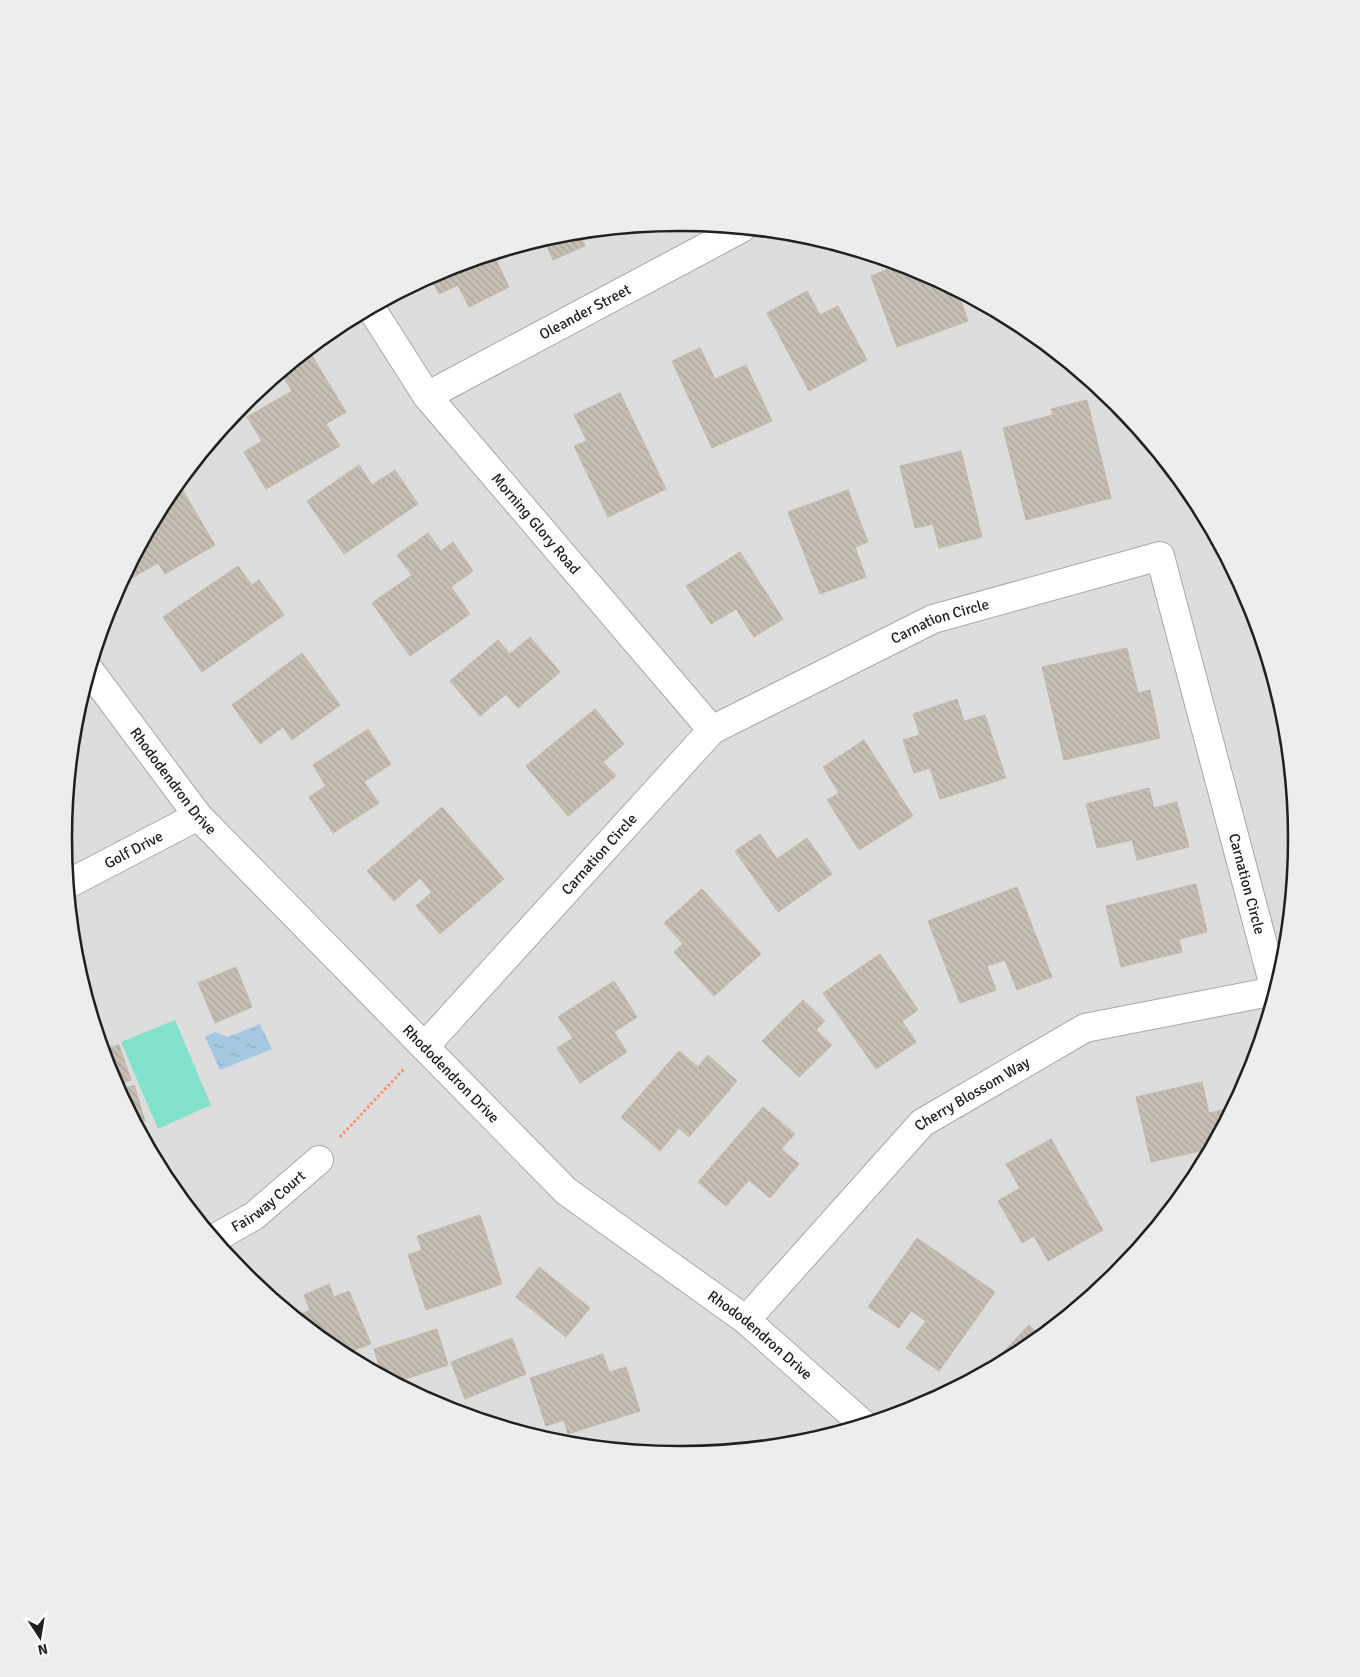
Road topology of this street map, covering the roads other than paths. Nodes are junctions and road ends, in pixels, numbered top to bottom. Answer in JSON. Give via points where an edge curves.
{"nodes":[{"id":1,"x":732,"y":233,"type":"edge"},
{"id":2,"x":374,"y":313,"type":"edge"},
{"id":3,"x":427,"y":396,"type":"junction"},
{"id":4,"x":94,"y":677,"type":"edge"},
{"id":5,"x":712,"y":730,"type":"junction"},
{"id":6,"x":198,"y":816,"type":"junction"},
{"id":7,"x":74,"y":881,"type":"edge"},
{"id":8,"x":1271,"y":977,"type":"edge"},
{"id":9,"x":1268,"y":991,"type":"edge"},
{"id":10,"x":424,"y":1046,"type":"junction"},
{"id":11,"x":319,"y":1160,"type":"road end"},
{"id":12,"x":220,"y":1235,"type":"edge"},
{"id":13,"x":746,"y":1320,"type":"junction"},
{"id":14,"x":857,"y":1419,"type":"edge"}],
"edges":[{"from":1,"to":3,"type":"street","name":"Oleander Street"},
{"from":2,"to":3,"type":"street","name":"Morning Glory Road"},
{"from":3,"to":5,"type":"street","name":"Morning Glory Road"},
{"from":4,"to":6,"type":"street","name":"Rhododendron Drive"},
{"from":5,"to":8,"type":"street","name":"Carnation Circle","via":[[933,619],[1160,556]]},
{"from":5,"to":10,"type":"street","name":"Carnation Circle"},
{"from":6,"to":7,"type":"street","name":"Golf Drive"},
{"from":6,"to":10,"type":"street","name":"Rhododendron Drive"},
{"from":9,"to":13,"type":"street","name":"Cherry Blossom Way","via":[[1085,1028],[922,1123]]},
{"from":10,"to":13,"type":"street","name":"Rhododendron Drive","via":[[566,1191]]},
{"from":11,"to":12,"type":"street","name":"Fairway Court","via":[[254,1216]]},
{"from":13,"to":14,"type":"street","name":"Rhododendron Drive"}]}
